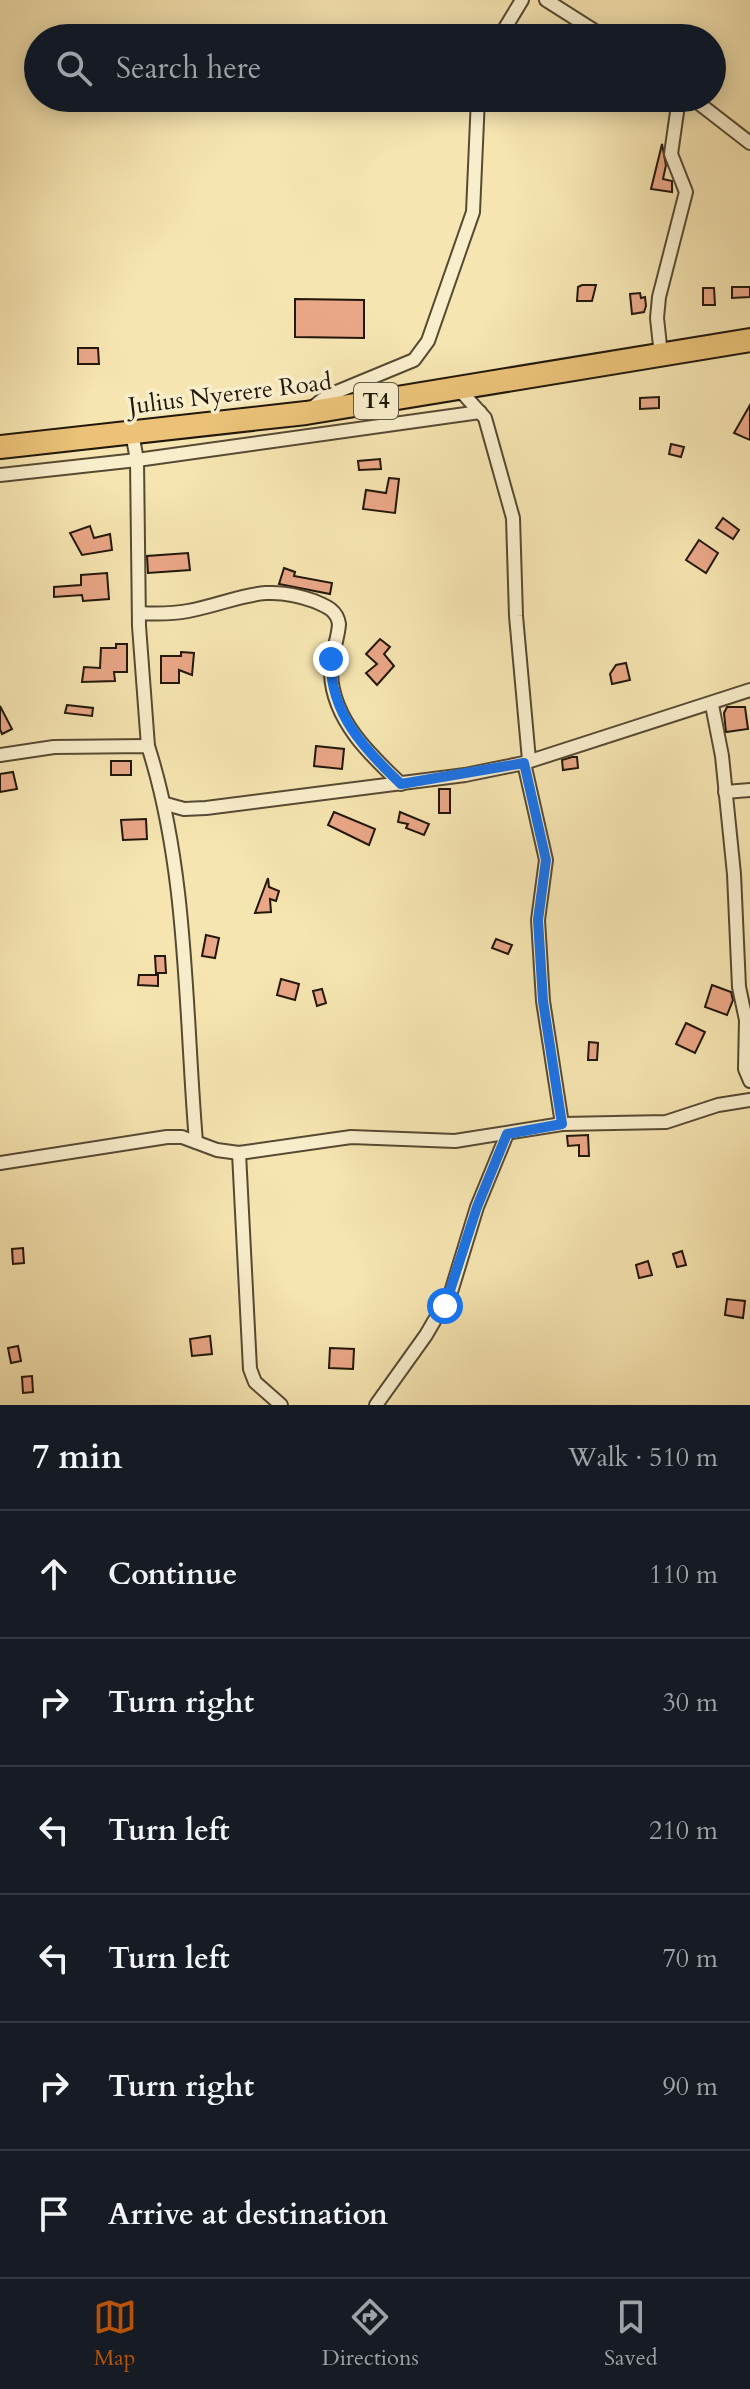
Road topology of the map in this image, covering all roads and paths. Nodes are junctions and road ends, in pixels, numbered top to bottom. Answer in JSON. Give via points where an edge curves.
{"nodes":[{"id":1,"x":522,"y":0,"type":"edge"},
{"id":2,"x":546,"y":0,"type":"edge"},
{"id":3,"x":507,"y":24,"type":"edge"},
{"id":4,"x":584,"y":24,"type":"edge"},
{"id":5,"x":477,"y":112,"type":"edge"},
{"id":6,"x":677,"y":112,"type":"edge"},
{"id":7,"x":710,"y":112,"type":"edge"},
{"id":8,"x":750,"y":143,"type":"edge"},
{"id":9,"x":750,"y":340,"type":"edge"},
{"id":10,"x":661,"y":355,"type":"junction"},
{"id":11,"x":458,"y":388,"type":"junction"},
{"id":12,"x":480,"y":412,"type":"junction"},
{"id":13,"x":306,"y":413,"type":"junction"},
{"id":14,"x":132,"y":433,"type":"junction"},
{"id":15,"x":0,"y":447,"type":"edge"},
{"id":16,"x":137,"y":460,"type":"junction"},
{"id":17,"x":0,"y":475,"type":"edge"},
{"id":18,"x":139,"y":613,"type":"junction"},
{"id":19,"x":750,"y":690,"type":"edge"},
{"id":20,"x":712,"y":705,"type":"junction"},
{"id":21,"x":148,"y":746,"type":"junction"},
{"id":22,"x":0,"y":755,"type":"edge"},
{"id":23,"x":527,"y":762,"type":"junction"},
{"id":24,"x":401,"y":784,"type":"junction"},
{"id":25,"x":750,"y":790,"type":"edge"},
{"id":26,"x":725,"y":792,"type":"junction"},
{"id":27,"x":166,"y":804,"type":"junction"},
{"id":28,"x":184,"y":809,"type":"junction"},
{"id":29,"x":168,"y":820,"type":"junction"},
{"id":30,"x":750,"y":1081,"type":"edge"},
{"id":31,"x":750,"y":1100,"type":"edge"},
{"id":32,"x":562,"y":1124,"type":"junction"},
{"id":33,"x":507,"y":1134,"type":"junction"},
{"id":34,"x":196,"y":1142,"type":"junction"},
{"id":35,"x":239,"y":1153,"type":"junction"},
{"id":36,"x":0,"y":1163,"type":"edge"},
{"id":37,"x":281,"y":1405,"type":"edge"},
{"id":38,"x":376,"y":1405,"type":"edge"}],
"edges":[{"from":1,"to":3,"type":"street"},
{"from":2,"to":4,"type":"street"},
{"from":5,"to":13,"type":"street","via":[[473,212],[428,341],[414,360],[327,396]]},
{"from":6,"to":10,"type":"street","via":[[671,154],[686,192],[659,297]]},
{"from":7,"to":8,"type":"street"},
{"from":9,"to":10,"type":"highway","name":"Julius Nyerere Road","number":"T4"},
{"from":10,"to":11,"type":"highway","name":"Julius Nyerere Road","number":"T4"},
{"from":11,"to":12,"type":"street"},
{"from":11,"to":13,"type":"highway","name":"Julius Nyerere Road","number":"T4"},
{"from":12,"to":16,"type":"street"},
{"from":12,"to":23,"type":"street","via":[[501,465],[513,518]]},
{"from":13,"to":14,"type":"highway","name":"Julius Nyerere Road","number":"T4"},
{"from":14,"to":15,"type":"highway","name":"Julius Nyerere Road","number":"T4"},
{"from":14,"to":16,"type":"street"},
{"from":16,"to":17,"type":"street"},
{"from":16,"to":18,"type":"street"},
{"from":18,"to":21,"type":"street"},
{"from":18,"to":24,"type":"street","via":[[185,612],[264,591],[328,606],[339,624],[331,676],[341,710],[367,751]]},
{"from":19,"to":20,"type":"street"},
{"from":20,"to":23,"type":"street"},
{"from":20,"to":26,"type":"street"},
{"from":21,"to":22,"type":"street","via":[[54,747]]},
{"from":21,"to":27,"type":"street"},
{"from":23,"to":24,"type":"street"},
{"from":23,"to":32,"type":"street","via":[[545,852],[538,920],[543,1001]]},
{"from":24,"to":28,"type":"street"},
{"from":25,"to":26,"type":"street"},
{"from":26,"to":30,"type":"street"},
{"from":27,"to":28,"type":"street"},
{"from":27,"to":29,"type":"street"},
{"from":28,"to":29,"type":"street"},
{"from":29,"to":34,"type":"street","via":[[180,902]]},
{"from":31,"to":32,"type":"street","via":[[666,1122]]},
{"from":32,"to":33,"type":"street"},
{"from":33,"to":35,"type":"street","via":[[455,1141],[351,1137]]},
{"from":33,"to":38,"type":"street","via":[[451,1292]]},
{"from":34,"to":35,"type":"street"},
{"from":34,"to":36,"type":"street","via":[[167,1137]]},
{"from":35,"to":37,"type":"street","via":[[250,1369],[255,1382]]}]}
